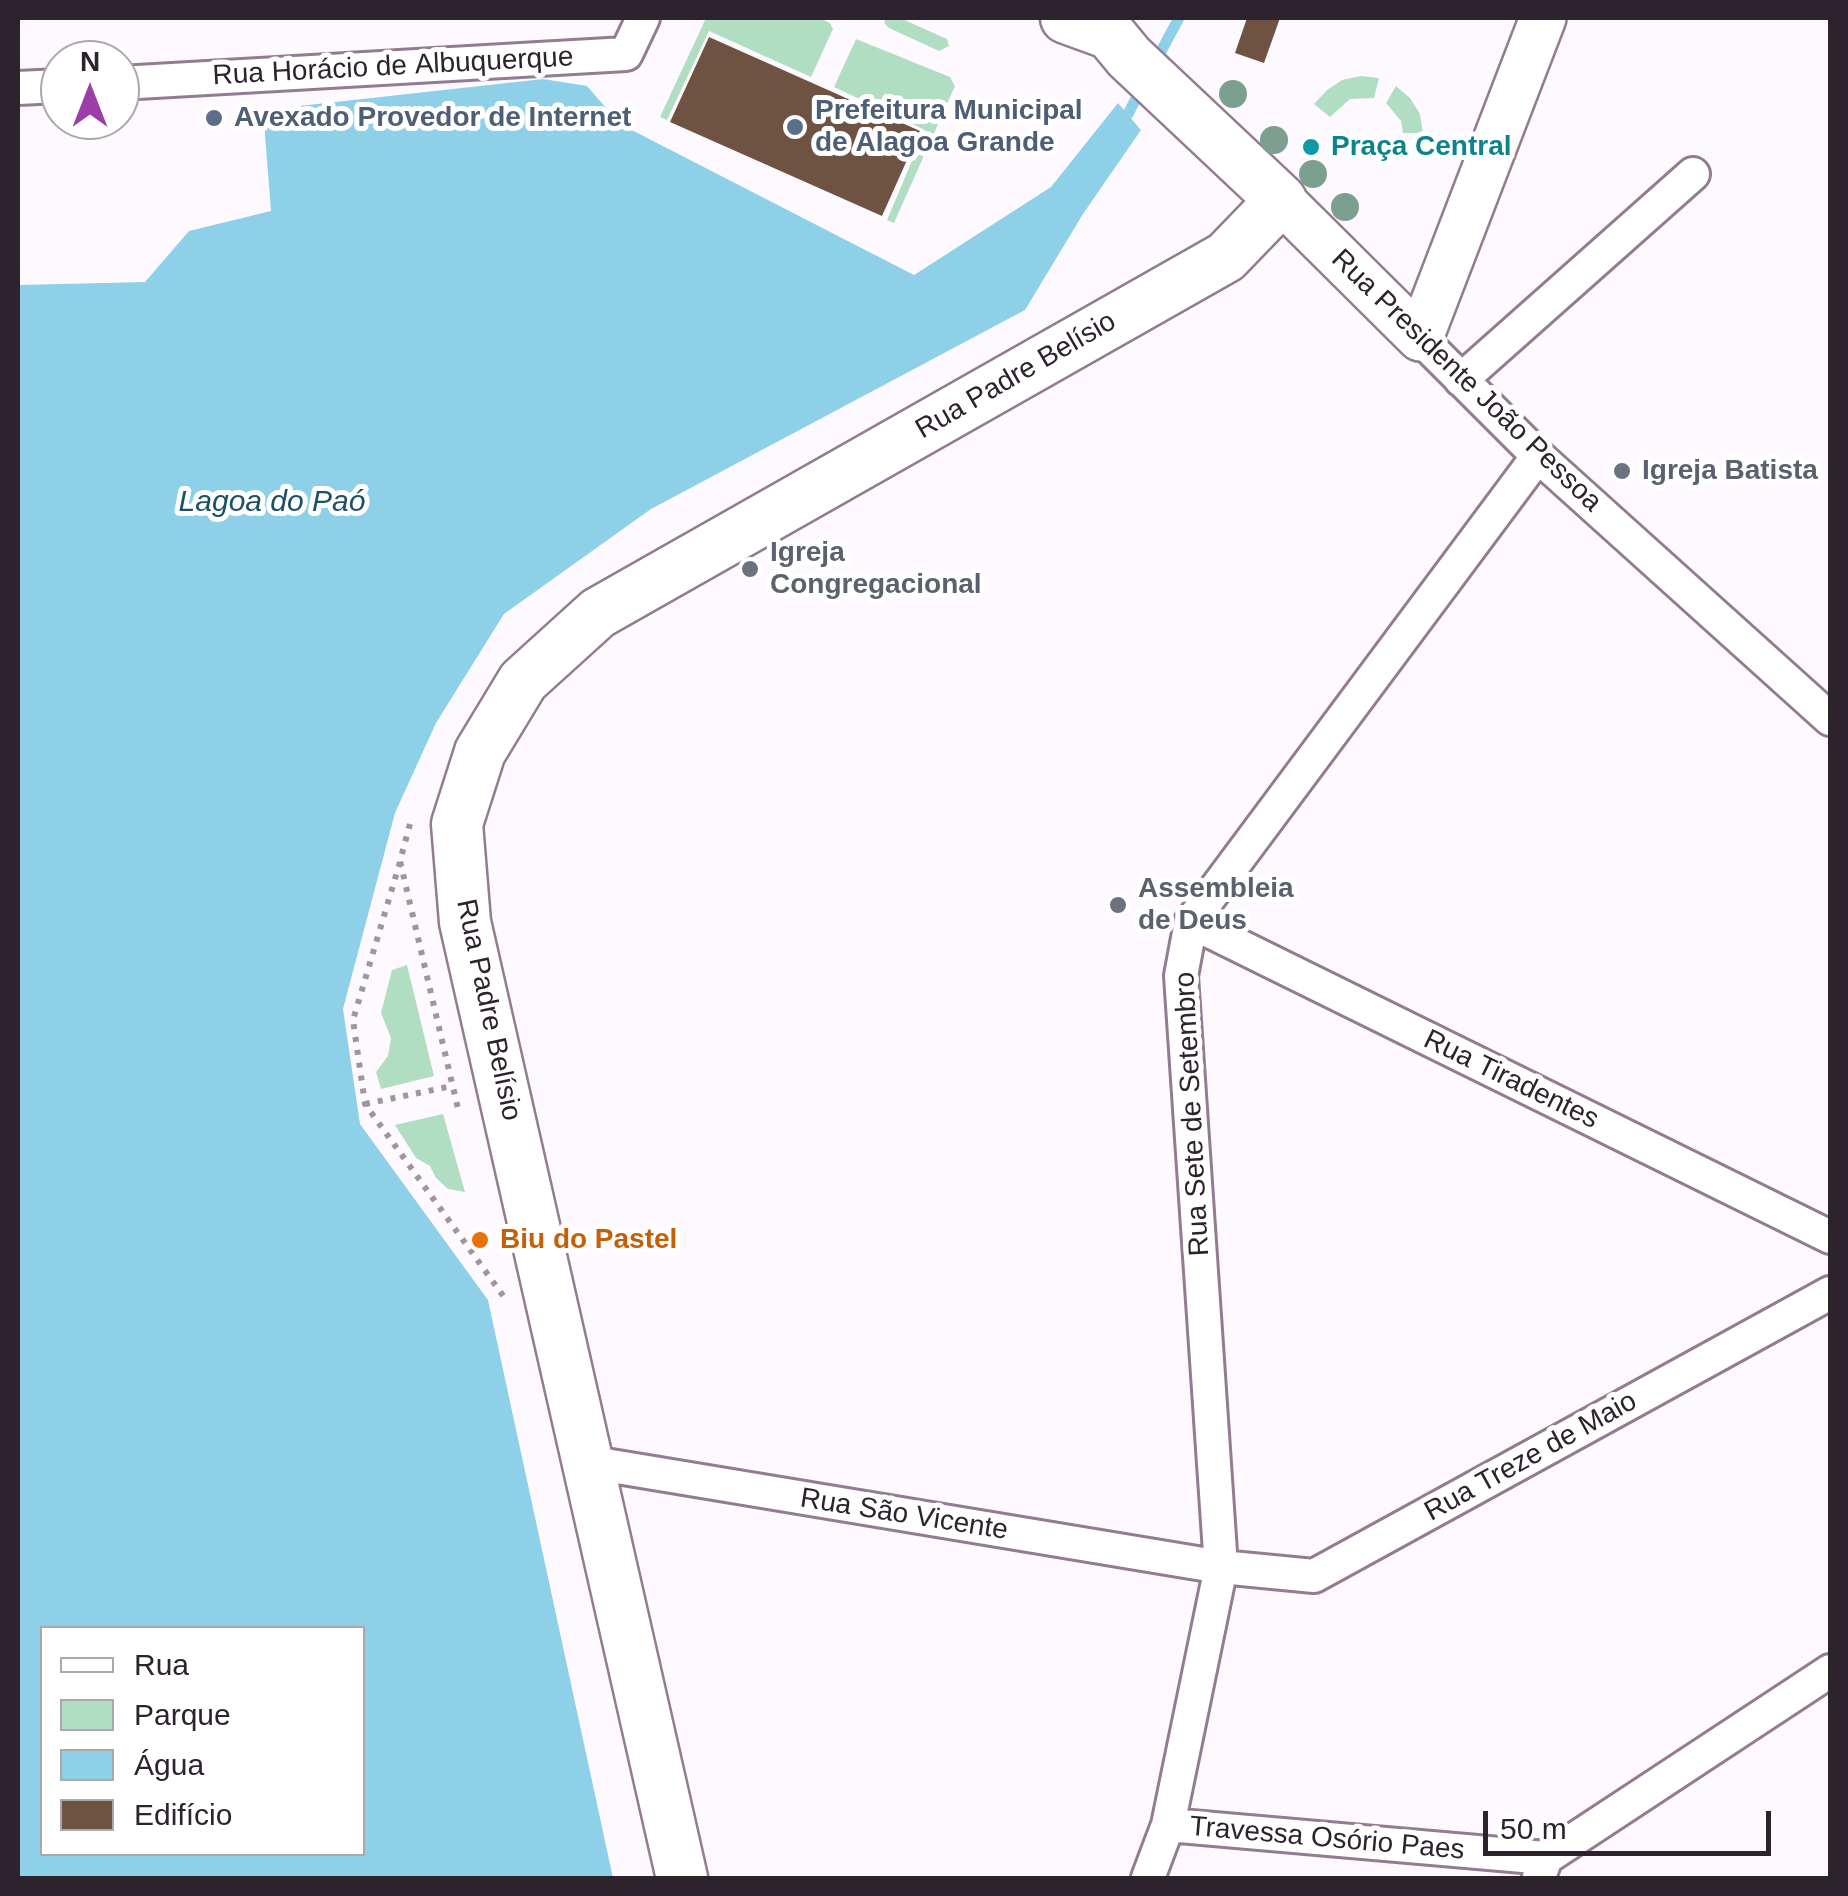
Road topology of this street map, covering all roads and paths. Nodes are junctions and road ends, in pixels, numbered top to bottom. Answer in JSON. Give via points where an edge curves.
{"nodes":[{"id":1,"x":644,"y":18,"type":"edge"},
{"id":2,"x":1544,"y":18,"type":"edge"},
{"id":3,"x":1106,"y":32,"type":"edge"},
{"id":4,"x":140,"y":82,"type":"edge"},
{"id":5,"x":1692,"y":174,"type":"dead end"},
{"id":6,"x":1281,"y":200,"type":"junction"},
{"id":7,"x":1420,"y":338,"type":"junction"},
{"id":8,"x":1461,"y":380,"type":"junction"},
{"id":9,"x":1538,"y":456,"type":"junction"},
{"id":10,"x":1830,"y":719,"type":"edge"},
{"id":11,"x":414,"y":808,"type":"dead end"},
{"id":12,"x":400,"y":861,"type":"junction"},
{"id":13,"x":1192,"y":922,"type":"junction"},
{"id":14,"x":452,"y":1086,"type":"junction"},
{"id":15,"x":366,"y":1104,"type":"junction"},
{"id":16,"x":462,"y":1123,"type":"dead end"},
{"id":17,"x":1830,"y":1237,"type":"edge"},
{"id":18,"x":501,"y":1270,"type":"dead end"},
{"id":19,"x":1830,"y":1293,"type":"edge"},
{"id":20,"x":588,"y":1462,"type":"junction"},
{"id":21,"x":1220,"y":1567,"type":"junction"},
{"id":22,"x":1830,"y":1671,"type":"edge"},
{"id":23,"x":1168,"y":1825,"type":"junction"},
{"id":24,"x":1542,"y":1868,"type":"edge"},
{"id":25,"x":682,"y":1878,"type":"edge"},
{"id":26,"x":1148,"y":1878,"type":"edge"}],
"edges":[{"from":1,"to":4,"type":"street","name":"Rua Horácio de Albuquerque","via":[[626,54]]},
{"from":2,"to":7,"type":"street"},
{"from":3,"to":6,"type":"main road","name":"Rua Presidente João Pessoa"},
{"from":5,"to":8,"type":"street"},
{"from":6,"to":7,"type":"street","name":"Rua Presidente João Pessoa"},
{"from":6,"to":20,"type":"main road","name":"Rua Padre Belísio","via":[[1226,257],[598,612],[524,681],[480,752],[457,824],[465,922]]},
{"from":7,"to":8,"type":"street","name":"Rua Presidente João Pessoa"},
{"from":8,"to":9,"type":"street","name":"Rua Presidente João Pessoa"},
{"from":9,"to":10,"type":"street","name":"Rua Presidente João Pessoa"},
{"from":9,"to":13,"type":"street","name":"Rua Sete de Setembro"},
{"from":11,"to":12,"type":"path"},
{"from":12,"to":14,"type":"path"},
{"from":12,"to":15,"type":"path","via":[[353,1020]]},
{"from":13,"to":17,"type":"street","name":"Rua Tiradentes"},
{"from":13,"to":21,"type":"street","name":"Rua Sete de Setembro","via":[[1181,976]]},
{"from":14,"to":15,"type":"path"},
{"from":14,"to":16,"type":"path"},
{"from":15,"to":18,"type":"path","via":[[511,1307]]},
{"from":19,"to":21,"type":"street","name":"Rua Treze de Maio","via":[[1314,1576]]},
{"from":20,"to":21,"type":"street","name":"Rua São Vicente"},
{"from":20,"to":25,"type":"main road","name":"Rua Padre Belísio"},
{"from":21,"to":23,"type":"street","name":"Rua Sete de Setembro"},
{"from":22,"to":24,"type":"street"},
{"from":23,"to":24,"type":"street","name":"Travessa Osório Paes"},
{"from":23,"to":26,"type":"street","name":"Rua Sete de Setembro"}]}
